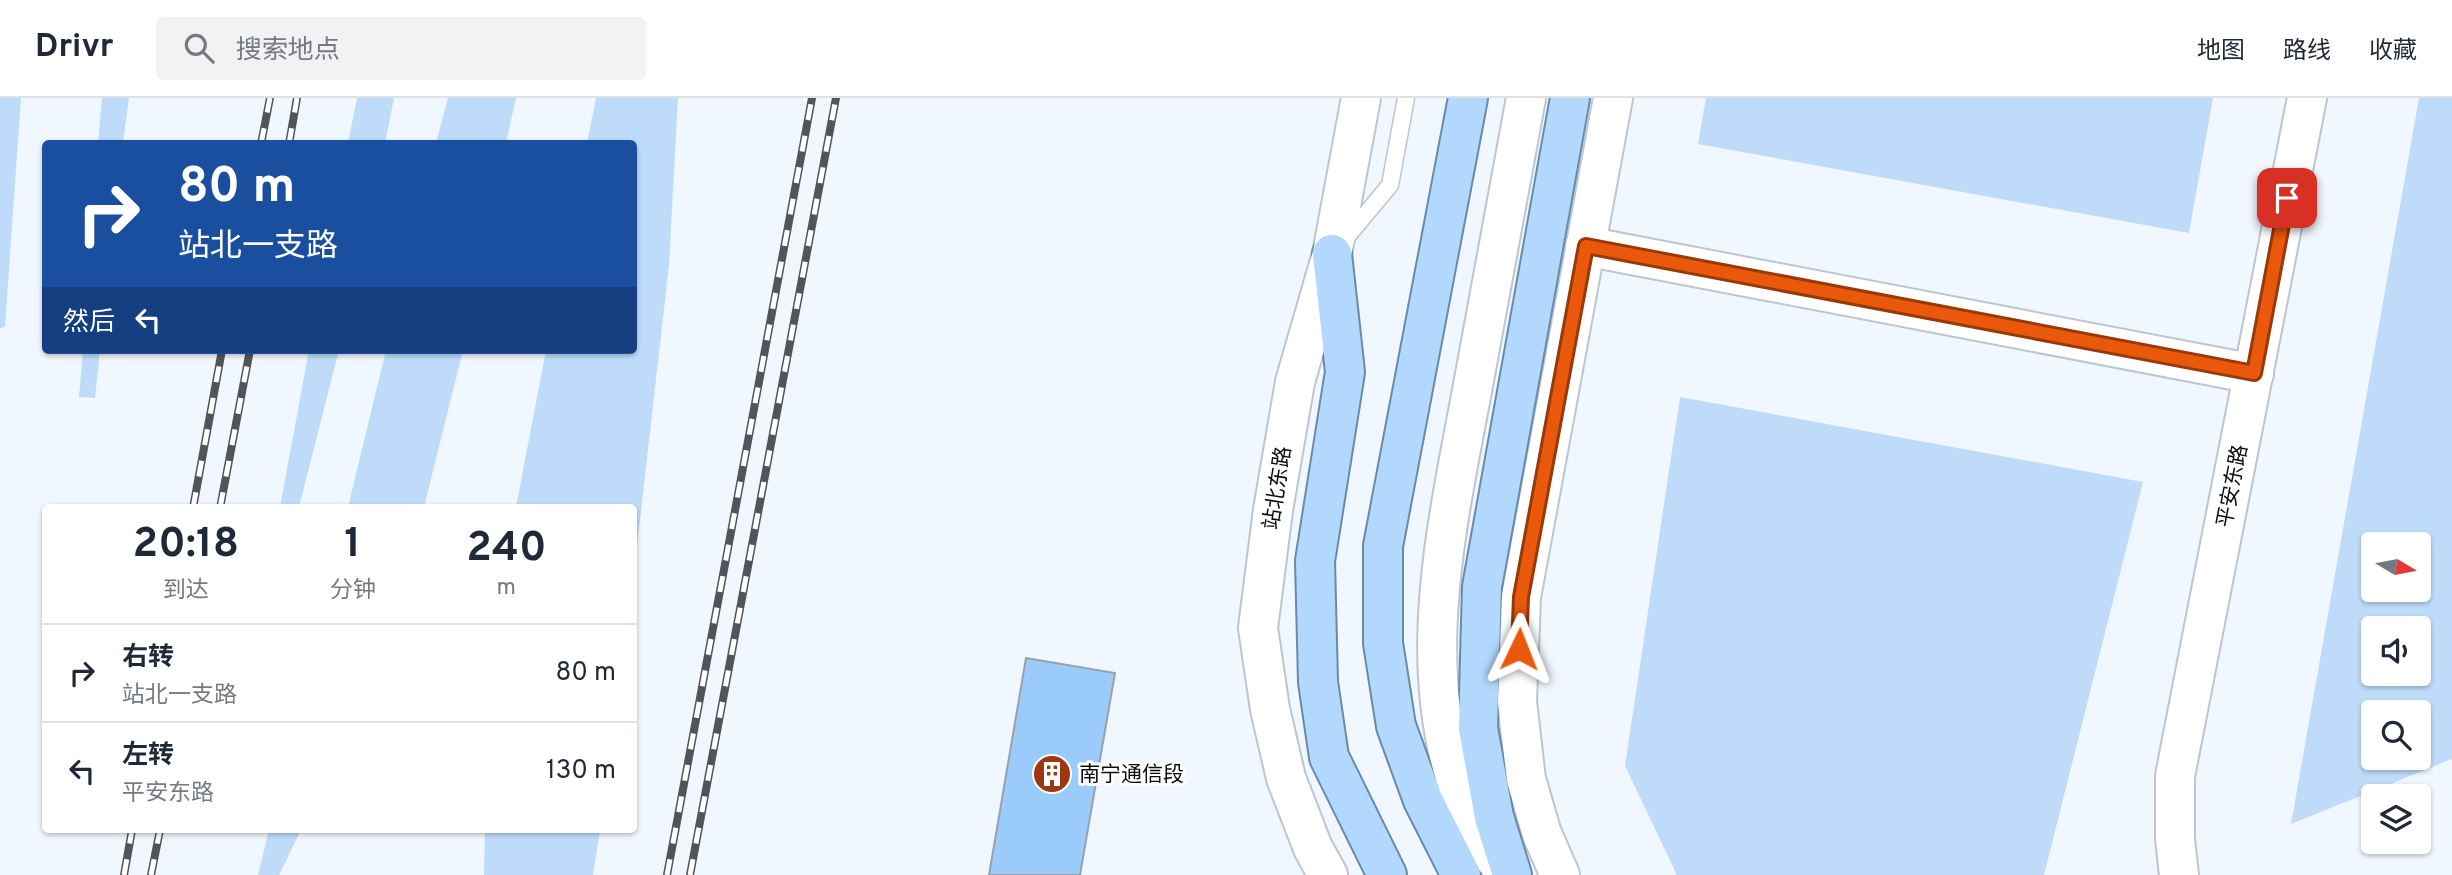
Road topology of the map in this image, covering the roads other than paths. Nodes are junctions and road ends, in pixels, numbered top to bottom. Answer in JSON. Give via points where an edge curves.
{"nodes":[{"id":1,"x":1361,"y":98,"type":"edge"},
{"id":2,"x":1406,"y":98,"type":"edge"},
{"id":3,"x":1468,"y":98,"type":"edge"},
{"id":4,"x":1526,"y":98,"type":"edge"},
{"id":5,"x":1570,"y":98,"type":"edge"},
{"id":6,"x":1613,"y":98,"type":"edge"},
{"id":7,"x":2307,"y":98,"type":"edge"},
{"id":8,"x":1586,"y":246,"type":"junction"},
{"id":9,"x":1332,"y":254,"type":"junction"},
{"id":10,"x":2254,"y":373,"type":"junction"},
{"id":11,"x":1328,"y":875,"type":"edge"},
{"id":12,"x":1387,"y":875,"type":"edge"},
{"id":13,"x":1461,"y":875,"type":"edge"},
{"id":14,"x":1510,"y":875,"type":"edge"},
{"id":15,"x":1560,"y":875,"type":"edge"},
{"id":16,"x":2179,"y":875,"type":"edge"}],
"edges":[{"from":1,"to":9,"type":"street","name":"站北东路"},
{"from":2,"to":9,"type":"lane","via":[[1390,185]]},
{"from":3,"to":13,"type":"highway","via":[[1383,546],[1382,643],[1396,726],[1423,800]]},
{"from":4,"to":14,"type":"street","via":[[1441,558],[1435,646],[1454,777],[1480,840]]},
{"from":5,"to":14,"type":"highway","via":[[1482,587],[1478,728]]},
{"from":6,"to":8,"type":"street"},
{"from":7,"to":10,"type":"street","name":"平安东路"},
{"from":8,"to":10,"type":"street"},
{"from":8,"to":15,"type":"street","via":[[1521,597],[1517,702],[1526,779]]},
{"from":9,"to":11,"type":"street","name":"站北东路","via":[[1295,382],[1258,628],[1286,778]]},
{"from":9,"to":12,"type":"highway","via":[[1345,372],[1315,561],[1318,682],[1329,757]]},
{"from":10,"to":16,"type":"street","name":"平安东路","via":[[2175,776]]}]}
